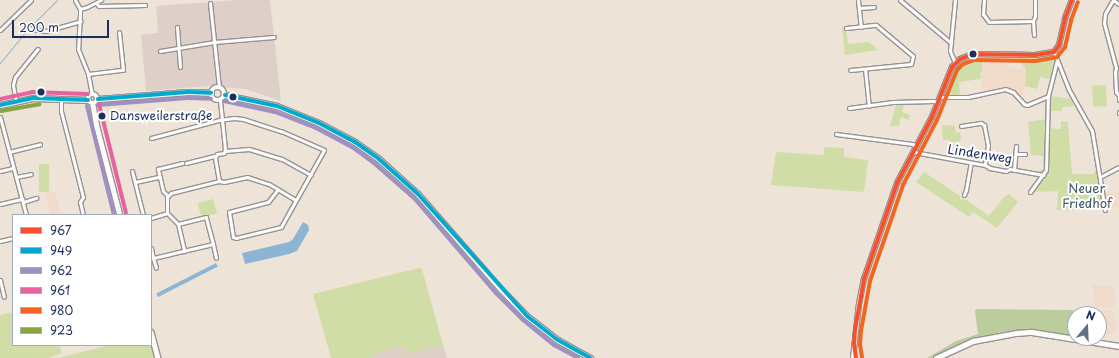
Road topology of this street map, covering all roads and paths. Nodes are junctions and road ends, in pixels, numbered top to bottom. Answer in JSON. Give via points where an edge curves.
{"nodes":[{"id":1,"x":31,"y":0,"type":"edge"},
{"id":2,"x":75,"y":0,"type":"edge"},
{"id":3,"x":101,"y":0,"type":"edge"},
{"id":4,"x":858,"y":0,"type":"edge"},
{"id":5,"x":900,"y":0,"type":"edge"},
{"id":6,"x":955,"y":0,"type":"edge"},
{"id":7,"x":984,"y":0,"type":"edge"},
{"id":8,"x":1035,"y":0,"type":"edge"},
{"id":9,"x":1113,"y":0,"type":"edge"},
{"id":10,"x":1070,"y":1,"type":"edge"},
{"id":11,"x":96,"y":3,"type":"junction"},
{"id":12,"x":210,"y":3,"type":"dead end"},
{"id":13,"x":1119,"y":4,"type":"edge"},
{"id":14,"x":145,"y":5,"type":"dead end"},
{"id":15,"x":874,"y":7,"type":"dead end"},
{"id":16,"x":859,"y":8,"type":"junction"},
{"id":17,"x":80,"y":9,"type":"junction"},
{"id":18,"x":81,"y":21,"type":"junction"},
{"id":19,"x":1033,"y":21,"type":"junction"},
{"id":20,"x":27,"y":26,"type":"dead end"},
{"id":21,"x":860,"y":26,"type":"junction"},
{"id":22,"x":176,"y":27,"type":"dead end"},
{"id":23,"x":846,"y":28,"type":"dead end"},
{"id":24,"x":0,"y":30,"type":"edge"},
{"id":25,"x":119,"y":32,"type":"dead end"},
{"id":26,"x":1034,"y":35,"type":"dead end"},
{"id":27,"x":274,"y":37,"type":"dead end"},
{"id":28,"x":214,"y":42,"type":"junction"},
{"id":29,"x":951,"y":43,"type":"junction"},
{"id":30,"x":178,"y":47,"type":"junction"},
{"id":31,"x":38,"y":49,"type":"dead end"},
{"id":32,"x":160,"y":51,"type":"dead end"},
{"id":33,"x":1054,"y":52,"type":"junction"},
{"id":34,"x":1057,"y":61,"type":"junction"},
{"id":35,"x":955,"y":63,"type":"junction"},
{"id":36,"x":180,"y":67,"type":"dead end"},
{"id":37,"x":865,"y":69,"type":"junction"},
{"id":38,"x":850,"y":70,"type":"dead end"},
{"id":39,"x":88,"y":74,"type":"junction"},
{"id":40,"x":219,"y":87,"type":"junction"},
{"id":41,"x":92,"y":94,"type":"junction"},
{"id":42,"x":211,"y":94,"type":"junction"},
{"id":43,"x":225,"y":95,"type":"junction"},
{"id":44,"x":1048,"y":96,"type":"junction"},
{"id":45,"x":940,"y":97,"type":"junction"},
{"id":46,"x":61,"y":99,"type":"junction"},
{"id":47,"x":98,"y":99,"type":"junction"},
{"id":48,"x":88,"y":100,"type":"junction"},
{"id":49,"x":1119,"y":100,"type":"edge"},
{"id":50,"x":16,"y":101,"type":"junction"},
{"id":51,"x":220,"y":101,"type":"junction"},
{"id":52,"x":938,"y":102,"type":"junction"},
{"id":53,"x":0,"y":105,"type":"edge"},
{"id":54,"x":93,"y":105,"type":"junction"},
{"id":55,"x":869,"y":106,"type":"junction"},
{"id":56,"x":849,"y":108,"type":"dead end"},
{"id":57,"x":0,"y":117,"type":"edge"},
{"id":58,"x":222,"y":119,"type":"junction"},
{"id":59,"x":961,"y":126,"type":"dead end"},
{"id":60,"x":2,"y":131,"type":"edge"},
{"id":61,"x":836,"y":134,"type":"dead end"},
{"id":62,"x":151,"y":138,"type":"dead end"},
{"id":63,"x":40,"y":144,"type":"dead end"},
{"id":64,"x":917,"y":146,"type":"junction"},
{"id":65,"x":1016,"y":146,"type":"dead end"},
{"id":66,"x":9,"y":152,"type":"junction"},
{"id":67,"x":225,"y":152,"type":"junction"},
{"id":68,"x":914,"y":152,"type":"junction"},
{"id":69,"x":1016,"y":154,"type":"junction"},
{"id":70,"x":1025,"y":154,"type":"dead end"},
{"id":71,"x":215,"y":156,"type":"junction"},
{"id":72,"x":971,"y":163,"type":"junction"},
{"id":73,"x":985,"y":165,"type":"junction"},
{"id":74,"x":1119,"y":167,"type":"edge"},
{"id":75,"x":13,"y":168,"type":"junction"},
{"id":76,"x":1014,"y":170,"type":"junction"},
{"id":77,"x":0,"y":171,"type":"edge"},
{"id":78,"x":132,"y":171,"type":"dead end"},
{"id":79,"x":31,"y":174,"type":"dead end"},
{"id":80,"x":311,"y":175,"type":"junction"},
{"id":81,"x":1043,"y":175,"type":"junction"},
{"id":82,"x":1100,"y":176,"type":"junction"},
{"id":83,"x":16,"y":177,"type":"junction"},
{"id":84,"x":159,"y":177,"type":"junction"},
{"id":85,"x":219,"y":181,"type":"junction"},
{"id":86,"x":135,"y":182,"type":"junction"},
{"id":87,"x":278,"y":189,"type":"junction"},
{"id":88,"x":1030,"y":192,"type":"dead end"},
{"id":89,"x":964,"y":195,"type":"dead end"},
{"id":90,"x":168,"y":196,"type":"junction"},
{"id":91,"x":36,"y":198,"type":"dead end"},
{"id":92,"x":22,"y":200,"type":"junction"},
{"id":93,"x":296,"y":200,"type":"junction"},
{"id":94,"x":0,"y":204,"type":"edge"},
{"id":95,"x":1105,"y":210,"type":"dead end"},
{"id":96,"x":167,"y":213,"type":"junction"},
{"id":97,"x":26,"y":214,"type":"edge"},
{"id":98,"x":83,"y":214,"type":"edge"},
{"id":99,"x":120,"y":214,"type":"edge"},
{"id":100,"x":143,"y":214,"type":"edge"},
{"id":101,"x":152,"y":218,"type":"edge"},
{"id":102,"x":178,"y":224,"type":"junction"},
{"id":103,"x":12,"y":238,"type":"edge"},
{"id":104,"x":0,"y":241,"type":"edge"},
{"id":105,"x":212,"y":244,"type":"junction"},
{"id":106,"x":184,"y":251,"type":"junction"},
{"id":107,"x":152,"y":253,"type":"edge"},
{"id":108,"x":153,"y":258,"type":"junction"},
{"id":109,"x":216,"y":258,"type":"dead end"},
{"id":110,"x":156,"y":268,"type":"dead end"},
{"id":111,"x":0,"y":280,"type":"edge"},
{"id":112,"x":4,"y":297,"type":"dead end"},
{"id":113,"x":152,"y":336,"type":"edge"},
{"id":114,"x":1119,"y":346,"type":"edge"},
{"id":115,"x":158,"y":358,"type":"edge"},
{"id":116,"x":590,"y":358,"type":"edge"},
{"id":117,"x":855,"y":358,"type":"edge"},
{"id":118,"x":936,"y":358,"type":"edge"}],
"edges":[{"from":1,"to":24,"type":"street"},
{"from":2,"to":17,"type":"street"},
{"from":3,"to":11,"type":"street"},
{"from":4,"to":16,"type":"street"},
{"from":5,"to":29,"type":"street"},
{"from":6,"to":29,"type":"street"},
{"from":7,"to":19,"type":"street","via":[[984,16],[989,22]]},
{"from":8,"to":19,"type":"street"},
{"from":9,"to":13,"type":"street"},
{"from":9,"to":49,"type":"street","via":[[1106,11],[1104,23],[1116,68],[1114,72]]},
{"from":10,"to":33,"type":"street","via":[[1059,45]]},
{"from":11,"to":14,"type":"street","via":[[99,6]]},
{"from":11,"to":17,"type":"street"},
{"from":12,"to":28,"type":"street"},
{"from":15,"to":16,"type":"street"},
{"from":16,"to":21,"type":"street"},
{"from":17,"to":18,"type":"street"},
{"from":18,"to":20,"type":"street","via":[[46,31]]},
{"from":18,"to":39,"type":"street","via":[[78,49]]},
{"from":19,"to":26,"type":"street"},
{"from":21,"to":23,"type":"street"},
{"from":21,"to":37,"type":"street","via":[[876,25],[913,56],[910,64]]},
{"from":22,"to":30,"type":"street"},
{"from":25,"to":39,"type":"street","via":[[123,70]]},
{"from":27,"to":28,"type":"street"},
{"from":28,"to":30,"type":"street"},
{"from":28,"to":40,"type":"street"},
{"from":29,"to":35,"type":"street","via":[[950,51]]},
{"from":30,"to":32,"type":"street","via":[[175,50]]},
{"from":30,"to":36,"type":"street"},
{"from":31,"to":50,"type":"street","via":[[15,77],[13,85]]},
{"from":33,"to":34,"type":"street"},
{"from":33,"to":35,"type":"street","via":[[1035,55],[973,54]]},
{"from":34,"to":44,"type":"street"},
{"from":34,"to":82,"type":"street","via":[[1069,90],[1092,131]]},
{"from":35,"to":45,"type":"street"},
{"from":37,"to":38,"type":"street"},
{"from":37,"to":55,"type":"street"},
{"from":39,"to":41,"type":"street"},
{"from":40,"to":42,"type":"main road"},
{"from":40,"to":43,"type":"main road","via":[[224,90]]},
{"from":41,"to":47,"type":"main road"},
{"from":41,"to":48,"type":"main road"},
{"from":42,"to":47,"type":"main road","via":[[188,92]]},
{"from":42,"to":51,"type":"main road"},
{"from":43,"to":51,"type":"main road"},
{"from":43,"to":116,"type":"main road","via":[[277,106],[319,123],[355,142],[379,159],[418,194],[523,312],[553,336]]},
{"from":44,"to":45,"type":"street","via":[[1027,105],[1013,92],[1005,89],[968,97]]},
{"from":44,"to":81,"type":"street","via":[[1047,167]]},
{"from":45,"to":52,"type":"street"},
{"from":46,"to":48,"type":"main road"},
{"from":46,"to":50,"type":"main road","via":[[33,98]]},
{"from":46,"to":98,"type":"street","via":[[61,111],[83,197],[80,202]]},
{"from":47,"to":54,"type":"main road"},
{"from":48,"to":54,"type":"main road"},
{"from":50,"to":53,"type":"main road"},
{"from":51,"to":58,"type":"street"},
{"from":52,"to":55,"type":"street","via":[[893,102]]},
{"from":52,"to":64,"type":"street"},
{"from":54,"to":99,"type":"main road","via":[[96,127]]},
{"from":55,"to":56,"type":"street"},
{"from":57,"to":60,"type":"street"},
{"from":58,"to":62,"type":"street"},
{"from":58,"to":67,"type":"street"},
{"from":58,"to":80,"type":"street","via":[[248,121],[291,135],[324,150]]},
{"from":59,"to":73,"type":"street","via":[[984,124],[988,145]]},
{"from":60,"to":66,"type":"street"},
{"from":61,"to":64,"type":"street"},
{"from":63,"to":66,"type":"street"},
{"from":64,"to":68,"type":"street"},
{"from":65,"to":69,"type":"street"},
{"from":66,"to":75,"type":"street"},
{"from":67,"to":71,"type":"street"},
{"from":67,"to":80,"type":"street","via":[[250,149],[282,159]]},
{"from":68,"to":72,"type":"street","name":"Lindenweg"},
{"from":68,"to":117,"type":"street","via":[[897,183],[864,279],[854,344]]},
{"from":69,"to":70,"type":"street"},
{"from":69,"to":76,"type":"street"},
{"from":71,"to":84,"type":"street","via":[[158,169]]},
{"from":71,"to":85,"type":"street"},
{"from":72,"to":73,"type":"street","name":"Lindenweg"},
{"from":72,"to":89,"type":"street"},
{"from":73,"to":76,"type":"street","name":"Lindenweg","via":[[1006,171]]},
{"from":74,"to":82,"type":"street"},
{"from":75,"to":77,"type":"street"},
{"from":75,"to":83,"type":"street"},
{"from":76,"to":81,"type":"street","name":"Lindenweg"},
{"from":78,"to":86,"type":"street"},
{"from":79,"to":83,"type":"street"},
{"from":80,"to":93,"type":"street"},
{"from":81,"to":88,"type":"street"},
{"from":82,"to":95,"type":"street"},
{"from":83,"to":92,"type":"street"},
{"from":84,"to":86,"type":"street"},
{"from":84,"to":90,"type":"street","via":[[163,191]]},
{"from":85,"to":87,"type":"street","via":[[247,177]]},
{"from":85,"to":90,"type":"street","via":[[171,193]]},
{"from":86,"to":100,"type":"street"},
{"from":87,"to":93,"type":"street"},
{"from":87,"to":93,"type":"street","via":[[268,202],[229,212],[233,237],[278,228]]},
{"from":90,"to":96,"type":"street"},
{"from":91,"to":92,"type":"street"},
{"from":92,"to":94,"type":"street"},
{"from":92,"to":97,"type":"street"},
{"from":96,"to":101,"type":"street"},
{"from":96,"to":102,"type":"street"},
{"from":102,"to":105,"type":"street","via":[[206,217]]},
{"from":102,"to":106,"type":"street"},
{"from":103,"to":104,"type":"street"},
{"from":105,"to":106,"type":"street"},
{"from":105,"to":109,"type":"street"},
{"from":106,"to":108,"type":"street"},
{"from":107,"to":108,"type":"street"},
{"from":108,"to":110,"type":"street"},
{"from":111,"to":112,"type":"street"},
{"from":113,"to":115,"type":"main road"},
{"from":114,"to":118,"type":"main road","via":[[1032,332],[1016,333],[972,341]]}]}
